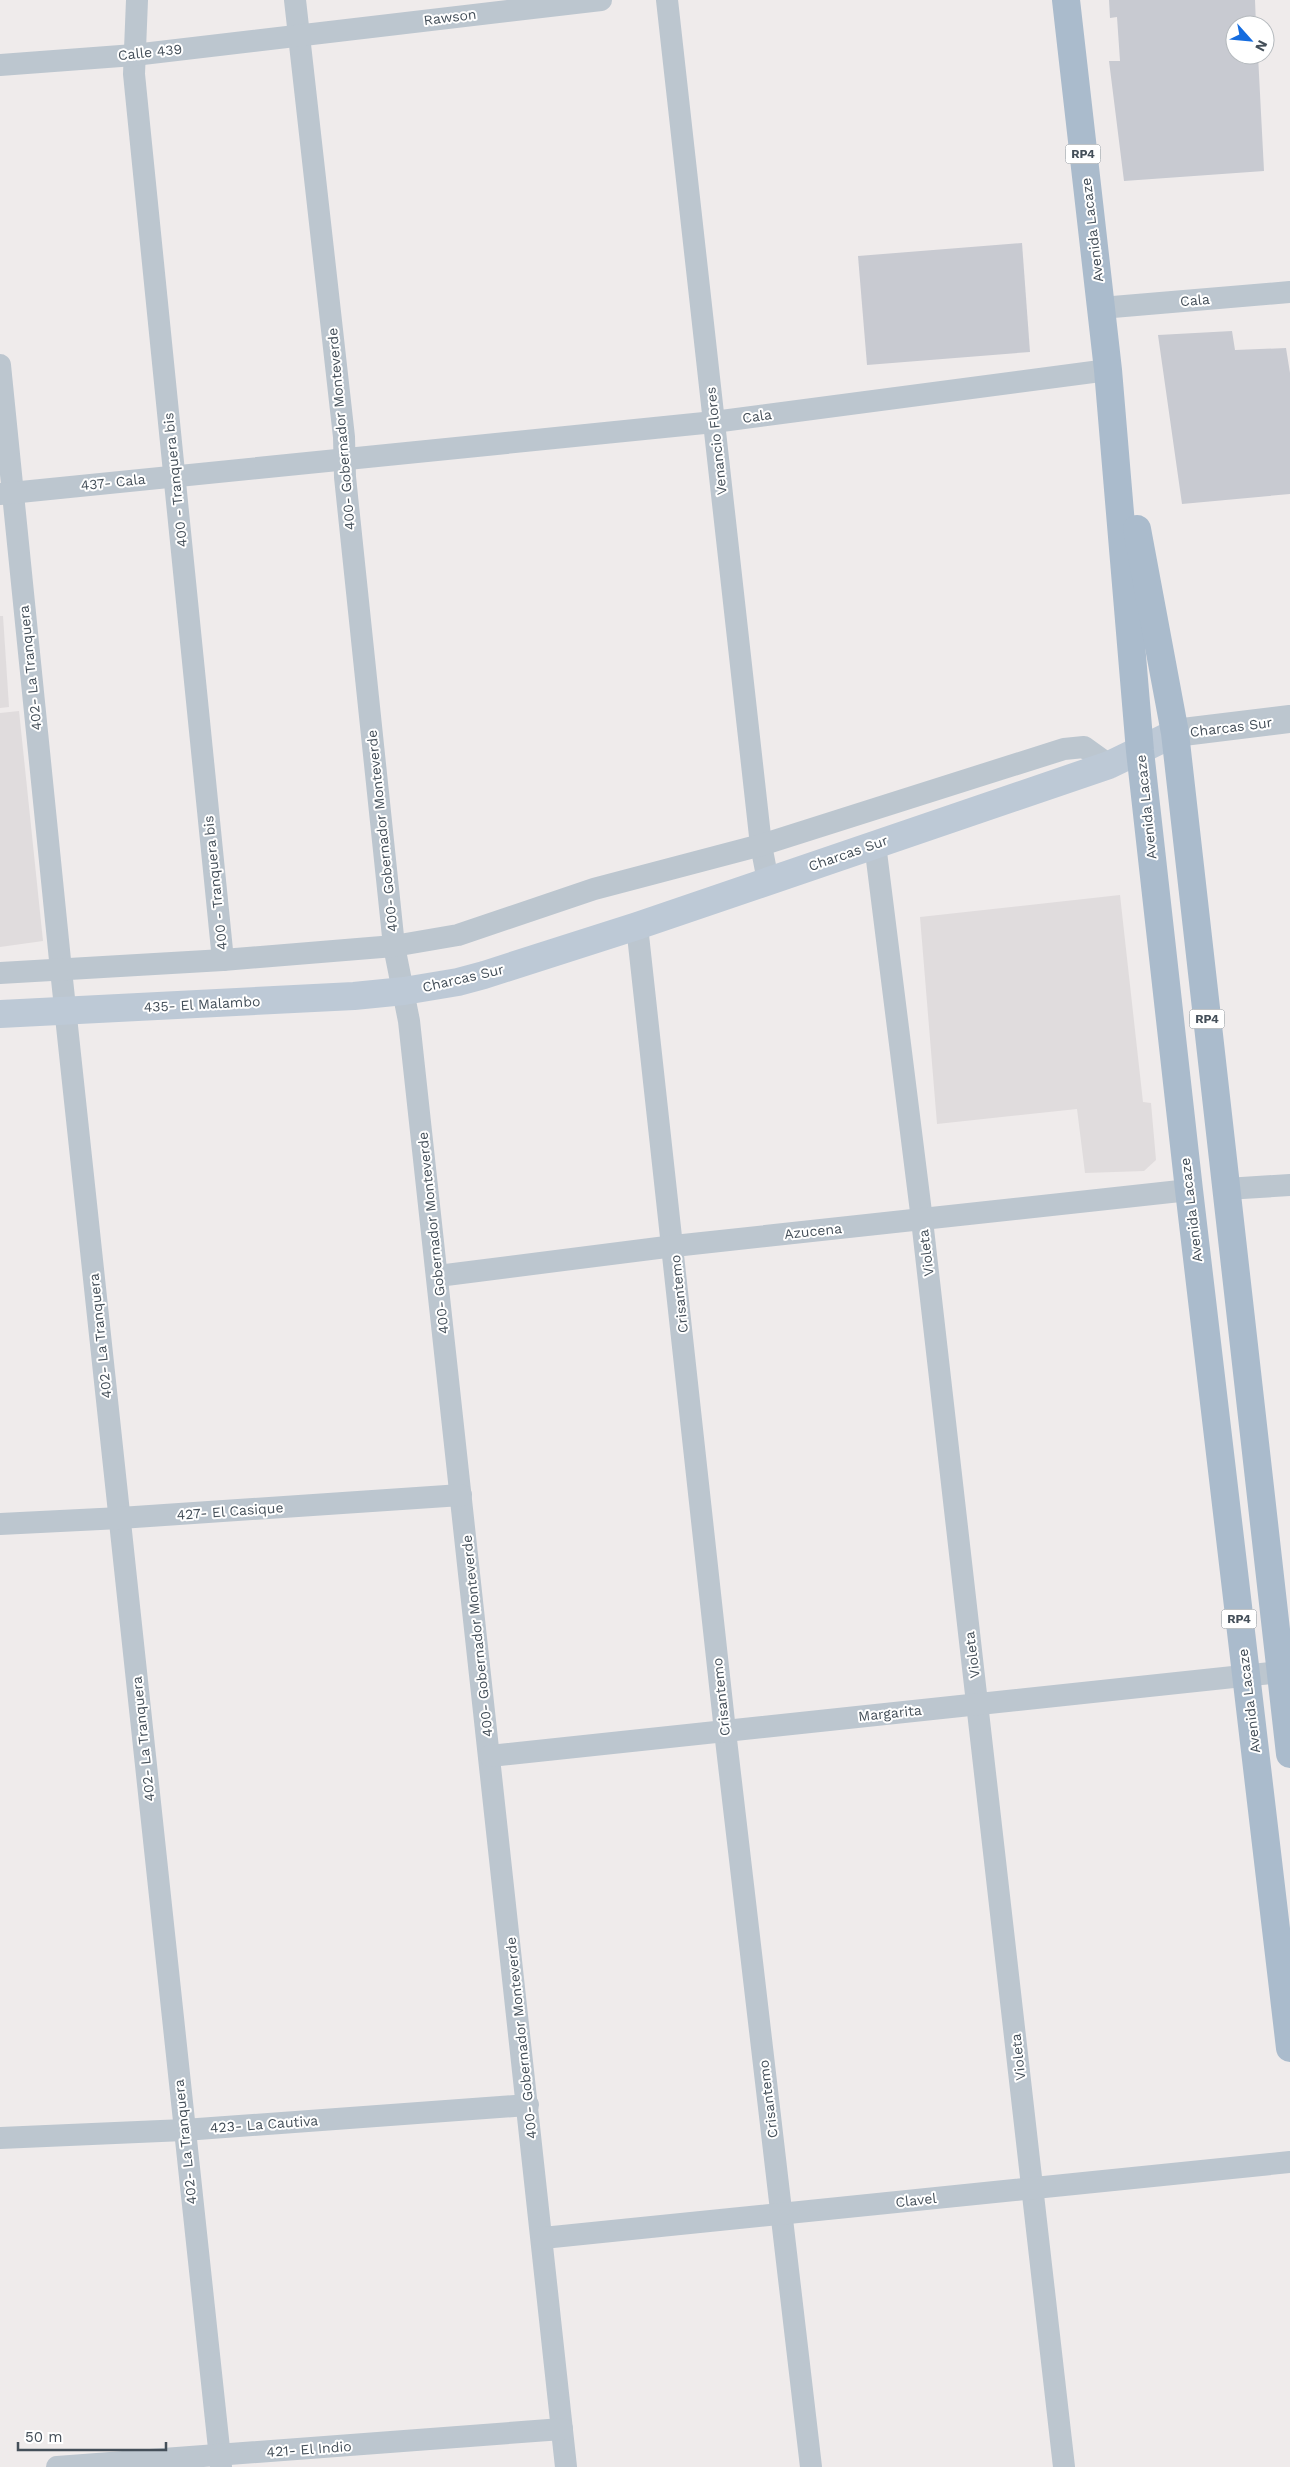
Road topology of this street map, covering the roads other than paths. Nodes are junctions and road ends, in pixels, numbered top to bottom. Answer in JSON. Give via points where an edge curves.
{"nodes":[{"id":1,"x":137,"y":0,"type":"edge"},
{"id":2,"x":295,"y":0,"type":"edge"},
{"id":3,"x":601,"y":0,"type":"edge"},
{"id":4,"x":666,"y":0,"type":"edge"},
{"id":5,"x":1066,"y":0,"type":"edge"},
{"id":6,"x":299,"y":35,"type":"junction"},
{"id":7,"x":134,"y":55,"type":"junction"},
{"id":8,"x":0,"y":65,"type":"edge"},
{"id":9,"x":1290,"y":292,"type":"edge"},
{"id":10,"x":1101,"y":308,"type":"junction"},
{"id":11,"x":0,"y":365,"type":"edge"},
{"id":12,"x":1108,"y":370,"type":"junction"},
{"id":13,"x":714,"y":422,"type":"junction"},
{"id":14,"x":345,"y":458,"type":"junction"},
{"id":15,"x":175,"y":475,"type":"junction"},
{"id":16,"x":6,"y":493,"type":"edge"},
{"id":17,"x":1290,"y":720,"type":"edge"},
{"id":18,"x":1175,"y":733,"type":"junction"},
{"id":19,"x":1140,"y":750,"type":"junction"},
{"id":20,"x":1109,"y":765,"type":"junction"},
{"id":21,"x":875,"y":844,"type":"junction"},
{"id":22,"x":761,"y":845,"type":"junction"},
{"id":23,"x":768,"y":881,"type":"junction"},
{"id":24,"x":637,"y":926,"type":"junction"},
{"id":25,"x":394,"y":946,"type":"junction"},
{"id":26,"x":223,"y":960,"type":"junction"},
{"id":27,"x":60,"y":970,"type":"junction"},
{"id":28,"x":0,"y":973,"type":"edge"},
{"id":29,"x":404,"y":991,"type":"junction"},
{"id":30,"x":65,"y":1011,"type":"junction"},
{"id":31,"x":0,"y":1014,"type":"edge"},
{"id":32,"x":1290,"y":1185,"type":"edge"},
{"id":33,"x":1226,"y":1189,"type":"junction"},
{"id":34,"x":1189,"y":1190,"type":"junction"},
{"id":35,"x":922,"y":1220,"type":"junction"},
{"id":36,"x":674,"y":1246,"type":"junction"},
{"id":37,"x":438,"y":1276,"type":"junction"},
{"id":38,"x":461,"y":1495,"type":"junction"},
{"id":39,"x":120,"y":1518,"type":"junction"},
{"id":40,"x":0,"y":1524,"type":"edge"},
{"id":41,"x":1285,"y":1671,"type":"edge"},
{"id":42,"x":1246,"y":1675,"type":"junction"},
{"id":43,"x":978,"y":1704,"type":"junction"},
{"id":44,"x":725,"y":1731,"type":"junction"},
{"id":45,"x":1290,"y":1754,"type":"edge"},
{"id":46,"x":490,"y":1756,"type":"junction"},
{"id":47,"x":1290,"y":2048,"type":"edge"},
{"id":48,"x":528,"y":2105,"type":"junction"},
{"id":49,"x":184,"y":2130,"type":"junction"},
{"id":50,"x":0,"y":2138,"type":"edge"},
{"id":51,"x":1290,"y":2162,"type":"edge"},
{"id":52,"x":1033,"y":2188,"type":"junction"},
{"id":53,"x":782,"y":2214,"type":"junction"},
{"id":54,"x":543,"y":2238,"type":"junction"},
{"id":55,"x":562,"y":2429,"type":"junction"},
{"id":56,"x":221,"y":2462,"type":"edge"},
{"id":57,"x":57,"y":2467,"type":"edge"},
{"id":58,"x":566,"y":2467,"type":"edge"},
{"id":59,"x":811,"y":2467,"type":"edge"},
{"id":60,"x":1064,"y":2467,"type":"edge"}],
"edges":[{"from":1,"to":7,"type":"street","name":"400 - Tranquera bis"},
{"from":2,"to":6,"type":"street","name":"400- Gobernador Monteverde"},
{"from":3,"to":6,"type":"street","name":"Rawson"},
{"from":4,"to":13,"type":"street","name":"Venancio Flores"},
{"from":5,"to":10,"type":"main road","name":"Avenida Lacaze","number":"RP4"},
{"from":6,"to":7,"type":"street","name":"Calle 439"},
{"from":6,"to":14,"type":"street","name":"400- Gobernador Monteverde"},
{"from":7,"to":8,"type":"street","name":"Calle 439"},
{"from":7,"to":15,"type":"street","name":"400 - Tranquera bis"},
{"from":9,"to":10,"type":"street","name":"Cala"},
{"from":10,"to":12,"type":"main road","name":"Avenida Lacaze","number":"RP4"},
{"from":11,"to":16,"type":"street","name":"402- La Tranquera"},
{"from":12,"to":13,"type":"street","name":"Cala"},
{"from":12,"to":18,"type":"main road","name":"Avenida Lacaze","number":"RP4"},
{"from":12,"to":19,"type":"main road","name":"Avenida Lacaze","number":"RP4"},
{"from":13,"to":14,"type":"street","name":"Cala"},
{"from":13,"to":22,"type":"street","name":"Venancio Flores"},
{"from":14,"to":15,"type":"street","name":"437- Cala"},
{"from":14,"to":25,"type":"street","name":"400- Gobernador Monteverde"},
{"from":15,"to":16,"type":"street","name":"437- Cala"},
{"from":15,"to":26,"type":"street","name":"400 - Tranquera bis"},
{"from":16,"to":27,"type":"street","name":"402- La Tranquera"},
{"from":17,"to":18,"type":"street","name":"Charcas Sur"},
{"from":18,"to":19,"type":"main road","name":"Charcas Sur"},
{"from":18,"to":33,"type":"main road","name":"Avenida Lacaze","number":"RP4"},
{"from":19,"to":20,"type":"main road","name":"Charcas Sur"},
{"from":19,"to":34,"type":"main road","name":"Avenida Lacaze","number":"RP4"},
{"from":20,"to":21,"type":"main road","name":"Charcas Sur"},
{"from":20,"to":22,"type":"street","via":[[1084,747],[1064,749]]},
{"from":21,"to":23,"type":"main road","name":"Charcas Sur"},
{"from":21,"to":35,"type":"street","name":"Violeta"},
{"from":22,"to":23,"type":"street","name":"Venancio Flores"},
{"from":22,"to":25,"type":"street","via":[[594,889],[458,935]]},
{"from":23,"to":24,"type":"main road","name":"Charcas Sur"},
{"from":24,"to":29,"type":"main road","name":"Charcas Sur","via":[[484,975]]},
{"from":24,"to":36,"type":"street","name":"Crisantemo"},
{"from":25,"to":26,"type":"street"},
{"from":25,"to":29,"type":"street","name":"400- Gobernador Monteverde"},
{"from":26,"to":27,"type":"street"},
{"from":27,"to":28,"type":"street"},
{"from":27,"to":30,"type":"street","name":"402- La Tranquera"},
{"from":29,"to":30,"type":"main road","name":"435- El Malambo"},
{"from":29,"to":37,"type":"street","name":"400- Gobernador Monteverde"},
{"from":30,"to":31,"type":"main road","name":"435- El Malambo"},
{"from":30,"to":39,"type":"street","name":"402- La Tranquera"},
{"from":32,"to":33,"type":"street"},
{"from":33,"to":41,"type":"main road","name":"Avenida Lacaze","number":"RP4"},
{"from":34,"to":35,"type":"street","name":"Azucena"},
{"from":34,"to":41,"type":"main road","via":[[1210,1281],[1239,1537],[1256,1636],[1261,1650]]},
{"from":34,"to":42,"type":"main road","name":"Avenida Lacaze","number":"RP4"},
{"from":35,"to":36,"type":"street","name":"Azucena"},
{"from":35,"to":43,"type":"street","name":"Violeta"},
{"from":36,"to":37,"type":"street","name":"Azucena"},
{"from":36,"to":44,"type":"street","name":"Crisantemo"},
{"from":37,"to":38,"type":"street","name":"400- Gobernador Monteverde"},
{"from":38,"to":39,"type":"street","name":"427- El Casique"},
{"from":38,"to":46,"type":"street","name":"400- Gobernador Monteverde"},
{"from":39,"to":40,"type":"street","name":"427- El Casique"},
{"from":39,"to":49,"type":"street","name":"402- La Tranquera"},
{"from":41,"to":42,"type":"street","name":"Margarita"},
{"from":41,"to":45,"type":"main road","name":"Avenida Lacaze","number":"RP4"},
{"from":42,"to":43,"type":"street","name":"Margarita"},
{"from":42,"to":47,"type":"main road","name":"Avenida Lacaze","number":"RP4"},
{"from":43,"to":44,"type":"street","name":"Margarita"},
{"from":43,"to":52,"type":"street","name":"Violeta"},
{"from":44,"to":46,"type":"street","name":"Margarita"},
{"from":44,"to":53,"type":"street","name":"Crisantemo"},
{"from":46,"to":48,"type":"street","name":"400- Gobernador Monteverde"},
{"from":48,"to":49,"type":"street","name":"423- La Cautiva"},
{"from":48,"to":54,"type":"street","name":"400- Gobernador Monteverde"},
{"from":49,"to":50,"type":"street","name":"423- La Cautiva"},
{"from":49,"to":56,"type":"street","name":"402- La Tranquera"},
{"from":51,"to":52,"type":"street","name":"Clavel"},
{"from":52,"to":53,"type":"street","name":"Clavel"},
{"from":52,"to":60,"type":"street","name":"Violeta"},
{"from":53,"to":54,"type":"street","name":"Clavel"},
{"from":53,"to":59,"type":"street","name":"Crisantemo"},
{"from":54,"to":55,"type":"street","name":"400- Gobernador Monteverde"},
{"from":55,"to":56,"type":"street","name":"421- El Indio"},
{"from":55,"to":58,"type":"street","name":"400- Gobernador Monteverde"},
{"from":56,"to":57,"type":"street","name":"421- El Indio"}]}
